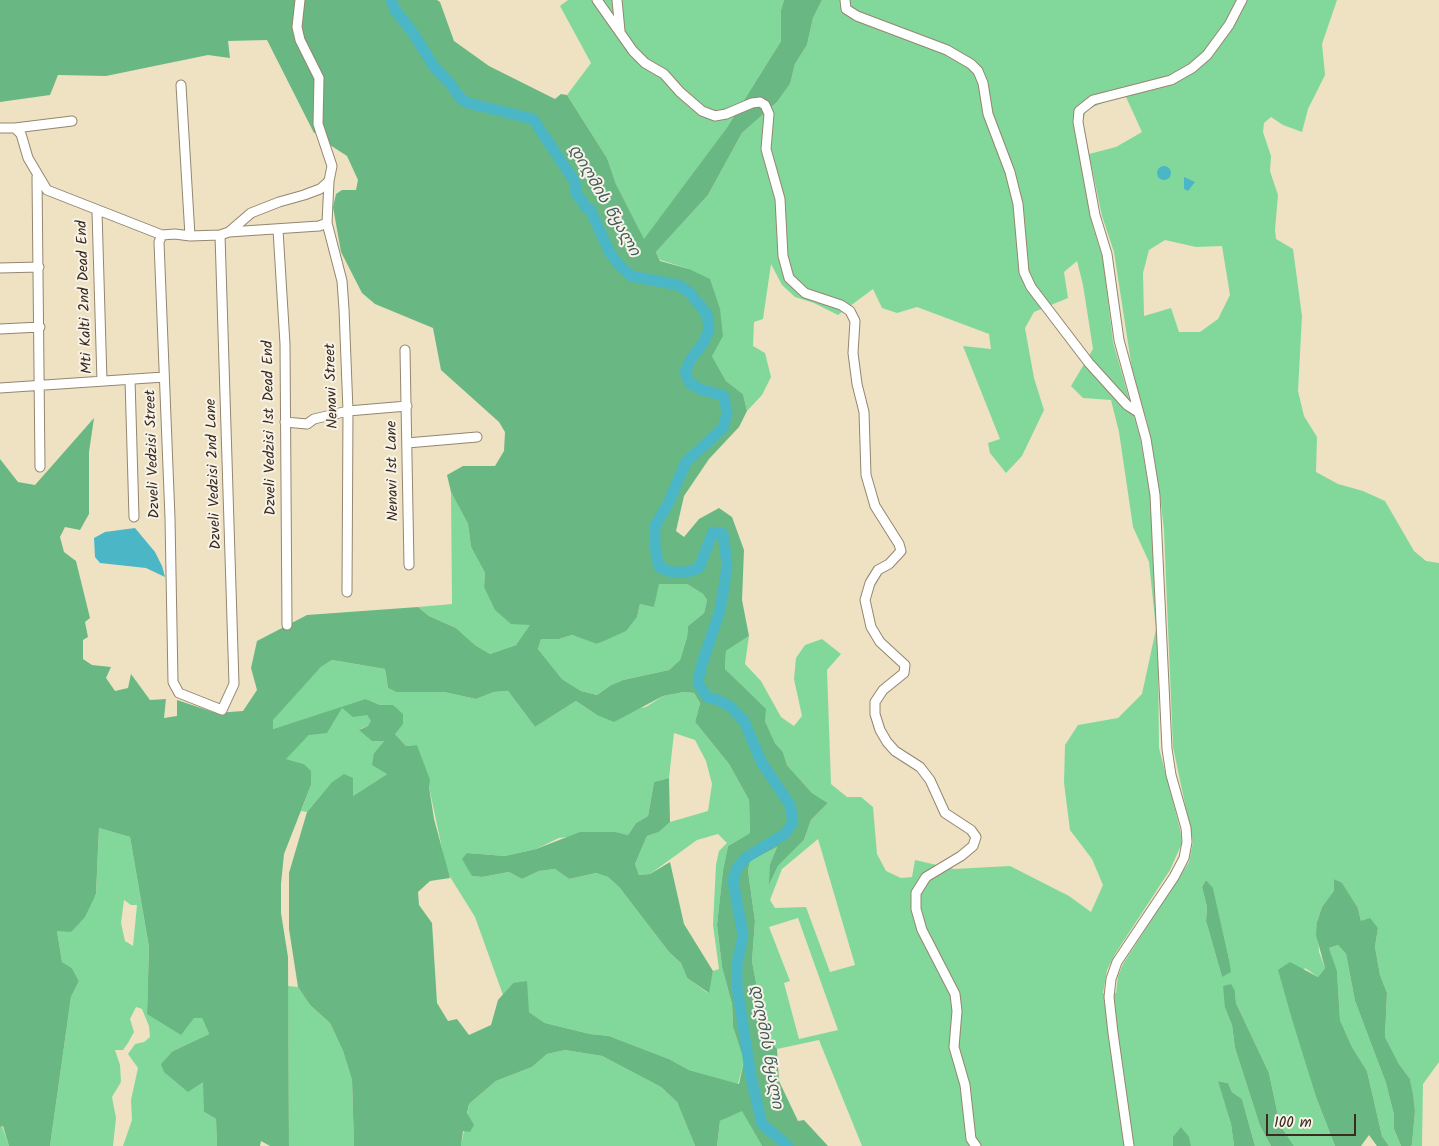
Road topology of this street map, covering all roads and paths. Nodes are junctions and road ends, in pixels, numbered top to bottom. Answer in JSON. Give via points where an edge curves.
{"nodes":[{"id":1,"x":300,"y":0,"type":"edge"},
{"id":2,"x":597,"y":0,"type":"edge"},
{"id":3,"x":616,"y":0,"type":"edge"},
{"id":4,"x":845,"y":0,"type":"edge"},
{"id":5,"x":1242,"y":0,"type":"edge"},
{"id":6,"x":620,"y":31,"type":"junction"},
{"id":7,"x":181,"y":84,"type":"dead end"},
{"id":8,"x":72,"y":121,"type":"dead end"},
{"id":9,"x":0,"y":128,"type":"edge"},
{"id":10,"x":15,"y":128,"type":"junction"},
{"id":11,"x":37,"y":177,"type":"junction"},
{"id":12,"x":328,"y":181,"type":"junction"},
{"id":13,"x":97,"y":212,"type":"junction"},
{"id":14,"x":327,"y":223,"type":"junction"},
{"id":15,"x":278,"y":230,"type":"junction"},
{"id":16,"x":225,"y":234,"type":"junction"},
{"id":17,"x":162,"y":236,"type":"junction"},
{"id":18,"x":190,"y":236,"type":"junction"},
{"id":19,"x":39,"y":267,"type":"junction"},
{"id":20,"x":0,"y":268,"type":"edge"},
{"id":21,"x":40,"y":327,"type":"junction"},
{"id":22,"x":0,"y":328,"type":"edge"},
{"id":23,"x":405,"y":350,"type":"dead end"},
{"id":24,"x":164,"y":377,"type":"junction"},
{"id":25,"x":130,"y":379,"type":"junction"},
{"id":26,"x":102,"y":381,"type":"junction"},
{"id":27,"x":41,"y":386,"type":"junction"},
{"id":28,"x":0,"y":388,"type":"edge"},
{"id":29,"x":407,"y":406,"type":"junction"},
{"id":30,"x":348,"y":411,"type":"junction"},
{"id":31,"x":1138,"y":412,"type":"junction"},
{"id":32,"x":285,"y":422,"type":"junction"},
{"id":33,"x":477,"y":437,"type":"dead end"},
{"id":34,"x":407,"y":443,"type":"junction"},
{"id":35,"x":40,"y":467,"type":"dead end"},
{"id":36,"x":134,"y":517,"type":"dead end"},
{"id":37,"x":409,"y":565,"type":"dead end"},
{"id":38,"x":347,"y":592,"type":"dead end"},
{"id":39,"x":287,"y":625,"type":"dead end"},
{"id":40,"x":222,"y":710,"type":"joint"},
{"id":41,"x":976,"y":1146,"type":"edge"},
{"id":42,"x":1130,"y":1146,"type":"edge"}],
"edges":[{"from":1,"to":12,"type":"street","via":[[297,27],[319,78],[318,124],[332,166]]},
{"from":2,"to":6,"type":"street"},
{"from":3,"to":6,"type":"street"},
{"from":4,"to":31,"type":"street","via":[[846,9],[857,16],[947,50],[978,71],[988,114],[1010,172],[1018,204],[1024,272],[1031,287],[1090,363],[1127,405]]},
{"from":5,"to":31,"type":"street","via":[[1207,55],[1192,68],[1171,80],[1093,100],[1079,111],[1078,122],[1095,215],[1107,254],[1120,340]]},
{"from":6,"to":41,"type":"street","via":[[645,63],[664,74],[702,112],[716,116],[752,103],[765,105],[769,114],[766,149],[780,198],[783,256],[788,278],[805,293],[841,305],[850,311],[855,321],[853,353],[864,412],[866,475],[875,506],[901,551],[878,570],[865,600],[880,642],[905,665],[904,673],[883,690],[875,702],[875,714],[887,742],[920,767],[930,780],[945,813],[976,837],[973,846],[961,856],[926,877],[916,893],[916,909],[922,930],[955,994],[954,1047],[965,1085],[971,1139]]},
{"from":7,"to":18,"type":"street"},
{"from":8,"to":10,"type":"street"},
{"from":9,"to":10,"type":"street"},
{"from":10,"to":11,"type":"street","via":[[21,134]]},
{"from":11,"to":13,"type":"street","via":[[47,190]]},
{"from":11,"to":19,"type":"street"},
{"from":12,"to":14,"type":"street","name":"Nenavi Street"},
{"from":12,"to":16,"type":"street","via":[[320,189],[304,196],[251,213]]},
{"from":13,"to":17,"type":"street"},
{"from":13,"to":26,"type":"street","name":"Mti Kalti 2nd Dead End"},
{"from":14,"to":15,"type":"street"},
{"from":14,"to":30,"type":"street","name":"Nenavi Street","via":[[342,280]]},
{"from":15,"to":16,"type":"street"},
{"from":15,"to":32,"type":"street","name":"Dzveli Vedzisi 1st Dead End"},
{"from":16,"to":18,"type":"street"},
{"from":16,"to":40,"type":"street","name":"Dzveli Vedzisi 2nd Lane","via":[[234,684]]},
{"from":17,"to":18,"type":"street"},
{"from":17,"to":24,"type":"street","name":"Dzveli Vedzisi Street","via":[[157,253]]},
{"from":19,"to":20,"type":"street"},
{"from":19,"to":21,"type":"street"},
{"from":21,"to":22,"type":"street"},
{"from":21,"to":27,"type":"street"},
{"from":23,"to":29,"type":"street"},
{"from":24,"to":25,"type":"street"},
{"from":24,"to":40,"type":"street","name":"Dzveli Vedzisi Street","via":[[173,682],[179,693]]},
{"from":25,"to":26,"type":"street"},
{"from":25,"to":36,"type":"street"},
{"from":26,"to":27,"type":"street"},
{"from":27,"to":28,"type":"street"},
{"from":27,"to":35,"type":"street"},
{"from":29,"to":30,"type":"street","name":"Nenavi 1st Lane"},
{"from":29,"to":34,"type":"street","name":"Nenavi 1st Lane"},
{"from":30,"to":32,"type":"street","name":"Nenavi 1st Lane","via":[[314,419],[307,424]]},
{"from":30,"to":38,"type":"street","name":"Nenavi Street"},
{"from":31,"to":42,"type":"street","via":[[1155,495],[1167,749],[1186,828],[1186,842],[1184,858],[1174,877],[1117,962],[1111,979],[1109,997],[1113,1033]]},
{"from":32,"to":39,"type":"street","name":"Dzveli Vedzisi 1st Dead End"},
{"from":33,"to":34,"type":"street"},
{"from":34,"to":37,"type":"street","name":"Nenavi 1st Lane"}]}
